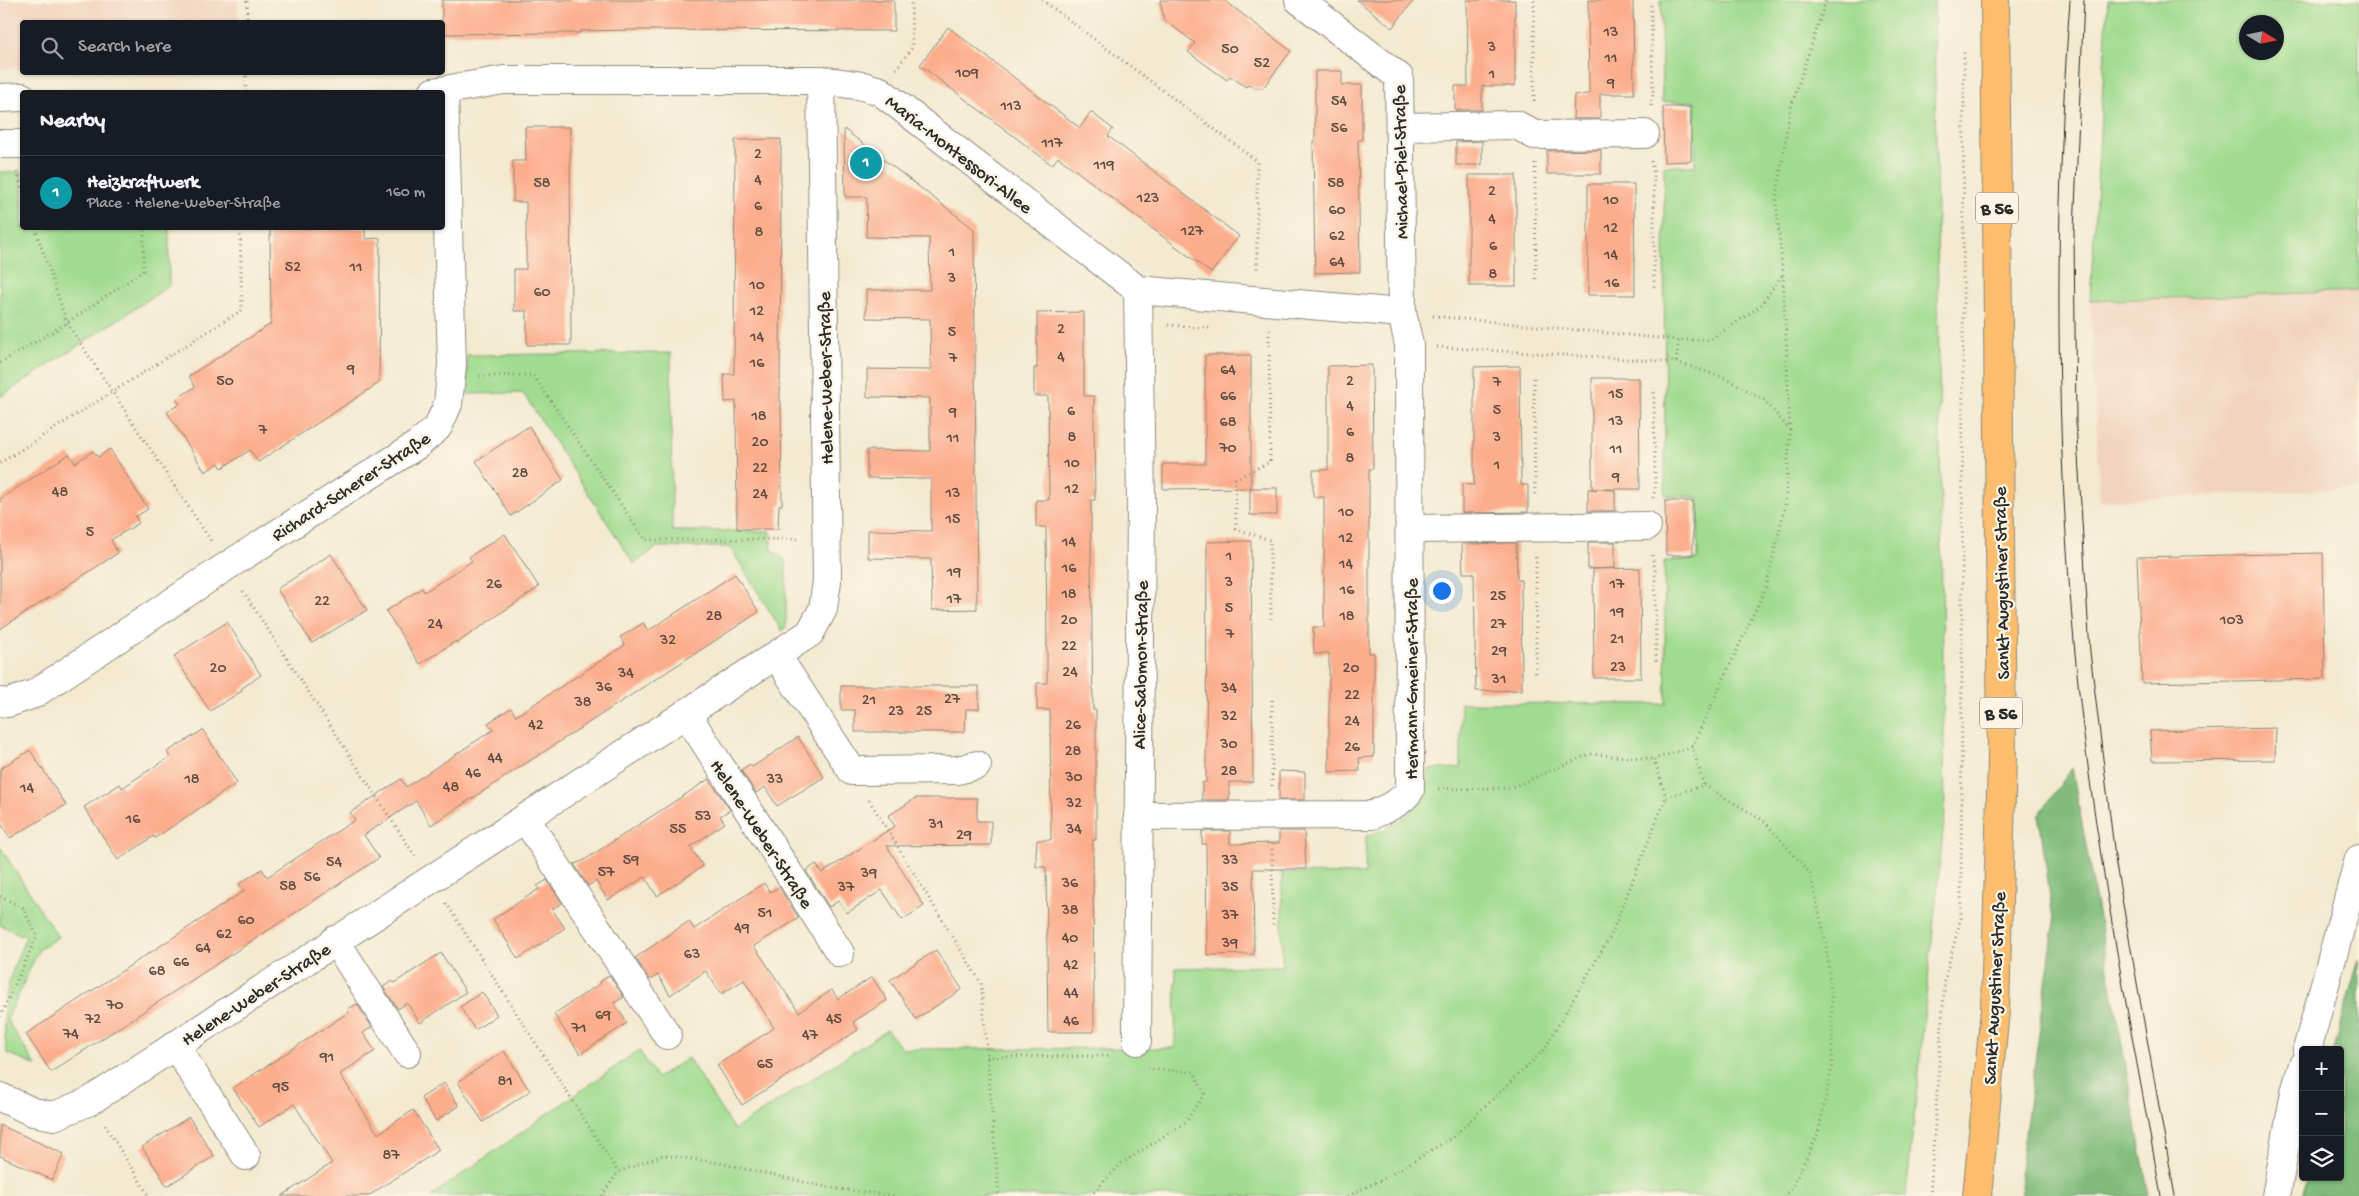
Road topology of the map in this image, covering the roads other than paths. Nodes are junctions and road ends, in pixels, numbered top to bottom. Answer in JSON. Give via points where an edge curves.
{"nodes":[{"id":1,"x":1299,"y":0,"type":"edge"},
{"id":2,"x":1995,"y":0,"type":"edge"},
{"id":3,"x":821,"y":80,"type":"junction"},
{"id":4,"x":445,"y":91,"type":"edge"},
{"id":5,"x":20,"y":97,"type":"edge"},
{"id":6,"x":0,"y":98,"type":"edge"},
{"id":7,"x":1400,"y":127,"type":"junction"},
{"id":8,"x":1645,"y":134,"type":"road end"},
{"id":9,"x":0,"y":144,"type":"edge"},
{"id":10,"x":20,"y":144,"type":"edge"},
{"id":11,"x":445,"y":179,"type":"edge"},
{"id":12,"x":1138,"y":290,"type":"junction"},
{"id":13,"x":1402,"y":313,"type":"junction"},
{"id":14,"x":1647,"y":526,"type":"road end"},
{"id":15,"x":1411,"y":529,"type":"junction"},
{"id":16,"x":777,"y":656,"type":"junction"},
{"id":17,"x":0,"y":702,"type":"edge"},
{"id":18,"x":686,"y":713,"type":"junction"},
{"id":19,"x":977,"y":765,"type":"dead end"},
{"id":20,"x":1138,"y":816,"type":"junction"},
{"id":21,"x":525,"y":818,"type":"junction"},
{"id":22,"x":2359,"y":859,"type":"edge"},
{"id":23,"x":336,"y":940,"type":"junction"},
{"id":24,"x":840,"y":953,"type":"dead end"},
{"id":25,"x":667,"y":1035,"type":"dead end"},
{"id":26,"x":175,"y":1045,"type":"junction"},
{"id":27,"x":2308,"y":1046,"type":"edge"},
{"id":28,"x":1136,"y":1048,"type":"road end"},
{"id":29,"x":407,"y":1053,"type":"dead end"},
{"id":30,"x":2299,"y":1078,"type":"edge"},
{"id":31,"x":0,"y":1097,"type":"edge"},
{"id":32,"x":246,"y":1156,"type":"dead end"},
{"id":33,"x":1977,"y":1196,"type":"edge"},
{"id":34,"x":2276,"y":1196,"type":"edge"}],
"edges":[{"from":1,"to":7,"type":"street","name":"Michael-Piel-Straße","via":[[1399,77]]},
{"from":2,"to":33,"type":"main road","name":"Sankt Augustiner Straße","number":"B 56","via":[[2002,758],[1995,1010]]},
{"from":3,"to":4,"type":"street","name":"Maria-Montessori-Allee","via":[[504,80]]},
{"from":3,"to":12,"type":"street","name":"Maria-Montessori-Allee","via":[[880,91]]},
{"from":3,"to":16,"type":"street","name":"Helene-Weber-Straße","via":[[827,582],[824,609],[810,633]]},
{"from":5,"to":6,"type":"street"},
{"from":7,"to":8,"type":"street","via":[[1517,124],[1534,135]]},
{"from":7,"to":13,"type":"street","name":"Michael-Piel-Straße"},
{"from":9,"to":10,"type":"street"},
{"from":11,"to":17,"type":"street","name":"Richard-Scherer-Straße","via":[[451,376],[448,404],[438,427],[417,445],[226,566],[34,694],[8,703]]},
{"from":12,"to":13,"type":"street"},
{"from":12,"to":20,"type":"street","name":"Alice-Salomon-Straße","via":[[1141,503]]},
{"from":13,"to":15,"type":"street","name":"Hermann-Gmeiner-Straße","via":[[1409,345]]},
{"from":14,"to":15,"type":"street"},
{"from":15,"to":20,"type":"street","name":"Hermann-Gmeiner-Straße","via":[[1410,790],[1407,794],[1388,808],[1372,814]]},
{"from":16,"to":18,"type":"street","name":"Helene-Weber-Straße"},
{"from":16,"to":19,"type":"street","via":[[852,771],[958,770]]},
{"from":18,"to":21,"type":"street","name":"Helene-Weber-Straße"},
{"from":18,"to":24,"type":"street","name":"Helene-Weber-Straße"},
{"from":20,"to":28,"type":"street","name":"Alice-Salomon-Straße"},
{"from":21,"to":23,"type":"street","name":"Helene-Weber-Straße"},
{"from":21,"to":25,"type":"street"},
{"from":22,"to":27,"type":"street"},
{"from":23,"to":26,"type":"street","name":"Helene-Weber-Straße"},
{"from":23,"to":29,"type":"street","name":"Helene-Weber-Straße"},
{"from":26,"to":31,"type":"street","name":"Helene-Weber-Straße","via":[[90,1101],[54,1116],[33,1112]]},
{"from":26,"to":32,"type":"street","name":"Helene-Weber-Straße"},
{"from":30,"to":34,"type":"street"}]}
